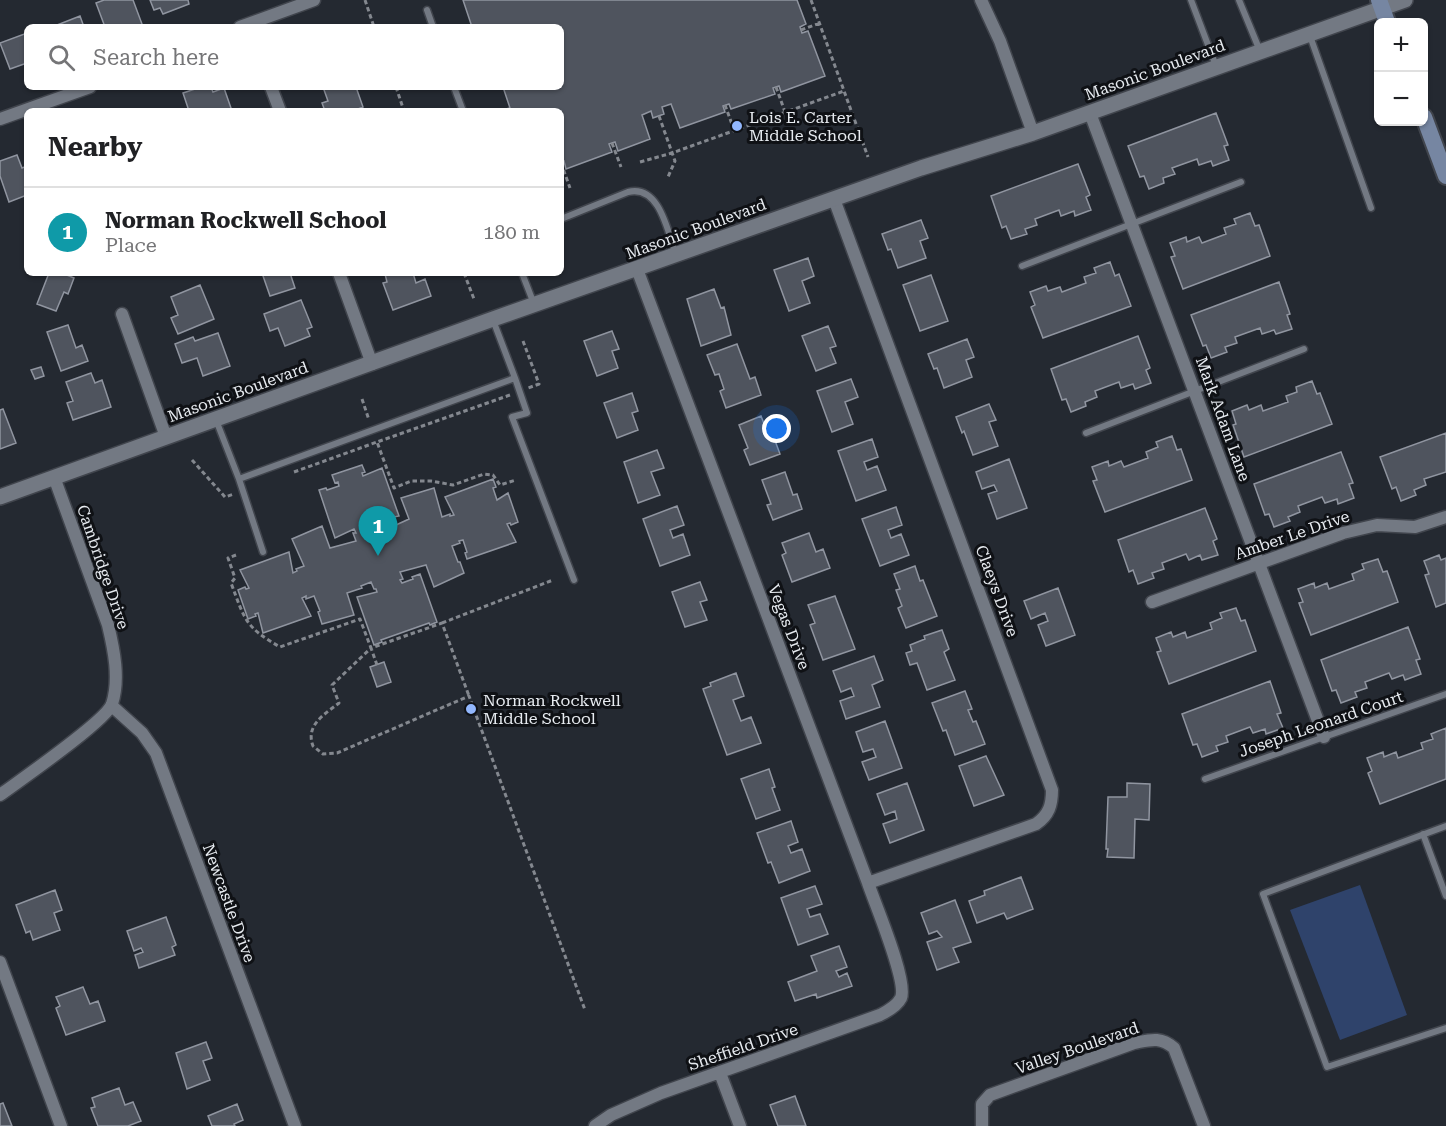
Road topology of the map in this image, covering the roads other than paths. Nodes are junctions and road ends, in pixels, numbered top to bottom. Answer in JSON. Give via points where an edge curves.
{"nodes":[{"id":1,"x":314,"y":0,"type":"edge"},
{"id":2,"x":981,"y":0,"type":"edge"},
{"id":3,"x":1191,"y":0,"type":"edge"},
{"id":4,"x":1239,"y":0,"type":"edge"},
{"id":5,"x":1406,"y":0,"type":"edge"},
{"id":6,"x":427,"y":10,"type":"dead end"},
{"id":7,"x":1382,"y":10,"type":"edge"},
{"id":8,"x":250,"y":24,"type":"edge"},
{"id":9,"x":432,"y":24,"type":"edge"},
{"id":10,"x":1309,"y":34,"type":"junction"},
{"id":11,"x":1260,"y":51,"type":"junction"},
{"id":12,"x":1216,"y":67,"type":"junction"},
{"id":13,"x":82,"y":90,"type":"edge"},
{"id":14,"x":272,"y":90,"type":"edge"},
{"id":15,"x":455,"y":90,"type":"edge"},
{"id":16,"x":31,"y":108,"type":"edge"},
{"id":17,"x":279,"y":108,"type":"edge"},
{"id":18,"x":462,"y":108,"type":"edge"},
{"id":19,"x":24,"y":110,"type":"edge"},
{"id":20,"x":1090,"y":113,"type":"junction"},
{"id":21,"x":0,"y":119,"type":"edge"},
{"id":22,"x":1427,"y":126,"type":"edge"},
{"id":23,"x":1033,"y":133,"type":"junction"},
{"id":24,"x":1446,"y":176,"type":"edge"},
{"id":25,"x":1241,"y":182,"type":"dead end"},
{"id":26,"x":834,"y":200,"type":"junction"},
{"id":27,"x":1371,"y":208,"type":"dead end"},
{"id":28,"x":564,"y":218,"type":"edge"},
{"id":29,"x":1131,"y":225,"type":"junction"},
{"id":30,"x":676,"y":255,"type":"junction"},
{"id":31,"x":1022,"y":266,"type":"dead end"},
{"id":32,"x":637,"y":269,"type":"junction"},
{"id":33,"x":340,"y":276,"type":"edge"},
{"id":34,"x":523,"y":276,"type":"edge"},
{"id":35,"x":534,"y":305,"type":"junction"},
{"id":36,"x":122,"y":314,"type":"dead end"},
{"id":37,"x":493,"y":319,"type":"junction"},
{"id":38,"x":1304,"y":349,"type":"dead end"},
{"id":39,"x":372,"y":364,"type":"junction"},
{"id":40,"x":515,"y":378,"type":"junction"},
{"id":41,"x":1196,"y":391,"type":"junction"},
{"id":42,"x":216,"y":420,"type":"junction"},
{"id":43,"x":1086,"y":433,"type":"dead end"},
{"id":44,"x":166,"y":437,"type":"junction"},
{"id":45,"x":54,"y":477,"type":"junction"},
{"id":46,"x":239,"y":479,"type":"junction"},
{"id":47,"x":0,"y":497,"type":"edge"},
{"id":48,"x":1446,"y":517,"type":"edge"},
{"id":49,"x":263,"y":552,"type":"dead end"},
{"id":50,"x":1258,"y":564,"type":"junction"},
{"id":51,"x":574,"y":580,"type":"dead end"},
{"id":52,"x":1152,"y":603,"type":"dead end"},
{"id":53,"x":1446,"y":694,"type":"edge"},
{"id":54,"x":112,"y":706,"type":"junction"},
{"id":55,"x":1324,"y":737,"type":"junction"},
{"id":56,"x":1205,"y":779,"type":"dead end"},
{"id":57,"x":0,"y":795,"type":"edge"},
{"id":58,"x":1446,"y":826,"type":"edge"},
{"id":59,"x":1423,"y":834,"type":"junction"},
{"id":60,"x":868,"y":883,"type":"junction"},
{"id":61,"x":1446,"y":896,"type":"edge"},
{"id":62,"x":0,"y":962,"type":"edge"},
{"id":63,"x":901,"y":999,"type":"joint"},
{"id":64,"x":1446,"y":1028,"type":"edge"},
{"id":65,"x":720,"y":1073,"type":"junction"},
{"id":66,"x":61,"y":1126,"type":"edge"},
{"id":67,"x":295,"y":1126,"type":"edge"},
{"id":68,"x":595,"y":1126,"type":"edge"},
{"id":69,"x":740,"y":1126,"type":"edge"},
{"id":70,"x":982,"y":1126,"type":"edge"},
{"id":71,"x":1204,"y":1126,"type":"edge"}],
"edges":[{"from":1,"to":8,"type":"street"},
{"from":2,"to":23,"type":"street"},
{"from":3,"to":12,"type":"lane"},
{"from":4,"to":11,"type":"lane"},
{"from":5,"to":7,"type":"street","name":"Masonic Boulevard"},
{"from":6,"to":9,"type":"lane"},
{"from":7,"to":10,"type":"street","name":"Masonic Boulevard"},
{"from":10,"to":11,"type":"street","name":"Masonic Boulevard"},
{"from":10,"to":27,"type":"lane"},
{"from":11,"to":12,"type":"street","name":"Masonic Boulevard"},
{"from":12,"to":20,"type":"street","name":"Masonic Boulevard"},
{"from":13,"to":16,"type":"street"},
{"from":14,"to":17,"type":"street"},
{"from":15,"to":18,"type":"lane"},
{"from":19,"to":21,"type":"street"},
{"from":20,"to":23,"type":"street","name":"Masonic Boulevard"},
{"from":20,"to":29,"type":"street","name":"Mark Adam Lane"},
{"from":22,"to":24,"type":"main road"},
{"from":23,"to":26,"type":"street","name":"Masonic Boulevard"},
{"from":25,"to":29,"type":"lane"},
{"from":26,"to":30,"type":"street","name":"Masonic Boulevard"},
{"from":26,"to":60,"type":"street","name":"Claeys Drive","via":[[1052,790],[1049,811],[1036,824]]},
{"from":28,"to":30,"type":"lane","via":[[628,192],[645,192],[660,210]]},
{"from":29,"to":31,"type":"lane"},
{"from":29,"to":41,"type":"street","name":"Mark Adam Lane"},
{"from":30,"to":32,"type":"street","name":"Masonic Boulevard"},
{"from":32,"to":35,"type":"street","name":"Masonic Boulevard"},
{"from":32,"to":60,"type":"street","name":"Vegas Drive"},
{"from":33,"to":39,"type":"street"},
{"from":34,"to":35,"type":"lane"},
{"from":35,"to":37,"type":"street","name":"Masonic Boulevard"},
{"from":36,"to":44,"type":"street"},
{"from":37,"to":39,"type":"street","name":"Masonic Boulevard"},
{"from":37,"to":40,"type":"lane"},
{"from":38,"to":41,"type":"lane"},
{"from":39,"to":42,"type":"street","name":"Masonic Boulevard"},
{"from":40,"to":46,"type":"lane"},
{"from":40,"to":51,"type":"lane","via":[[527,413],[512,417]]},
{"from":41,"to":43,"type":"lane"},
{"from":41,"to":50,"type":"street","name":"Mark Adam Lane"},
{"from":42,"to":44,"type":"street","name":"Masonic Boulevard"},
{"from":42,"to":46,"type":"lane"},
{"from":44,"to":45,"type":"street","name":"Masonic Boulevard"},
{"from":45,"to":47,"type":"street","name":"Masonic Boulevard"},
{"from":45,"to":54,"type":"street","name":"Cambridge Drive","via":[[108,625],[116,674]]},
{"from":46,"to":49,"type":"lane"},
{"from":48,"to":50,"type":"street","name":"Amber Le Drive","via":[[1415,527],[1377,525],[1343,533]]},
{"from":50,"to":52,"type":"street","name":"Amber Le Drive"},
{"from":50,"to":55,"type":"street","name":"Mark Adam Lane"},
{"from":53,"to":55,"type":"lane","name":"Joseph Leonard Court"},
{"from":54,"to":57,"type":"street"},
{"from":54,"to":67,"type":"street","name":"Newcastle Drive","via":[[142,733],[156,753]]},
{"from":55,"to":56,"type":"lane","name":"Joseph Leonard Court"},
{"from":58,"to":59,"type":"lane"},
{"from":59,"to":61,"type":"lane"},
{"from":59,"to":64,"type":"lane","via":[[1263,894],[1327,1067]]},
{"from":60,"to":63,"type":"street","name":"Vegas Drive","via":[[901,975]]},
{"from":62,"to":66,"type":"street"},
{"from":63,"to":65,"type":"street","name":"Sheffield Drive","via":[[880,1016]]},
{"from":65,"to":68,"type":"street","name":"Sheffield Drive","via":[[629,1106]]},
{"from":65,"to":69,"type":"street"},
{"from":70,"to":71,"type":"street","name":"Valley Boulevard","via":[[982,1104],[990,1095],[1152,1039],[1166,1041],[1174,1048]]}]}
